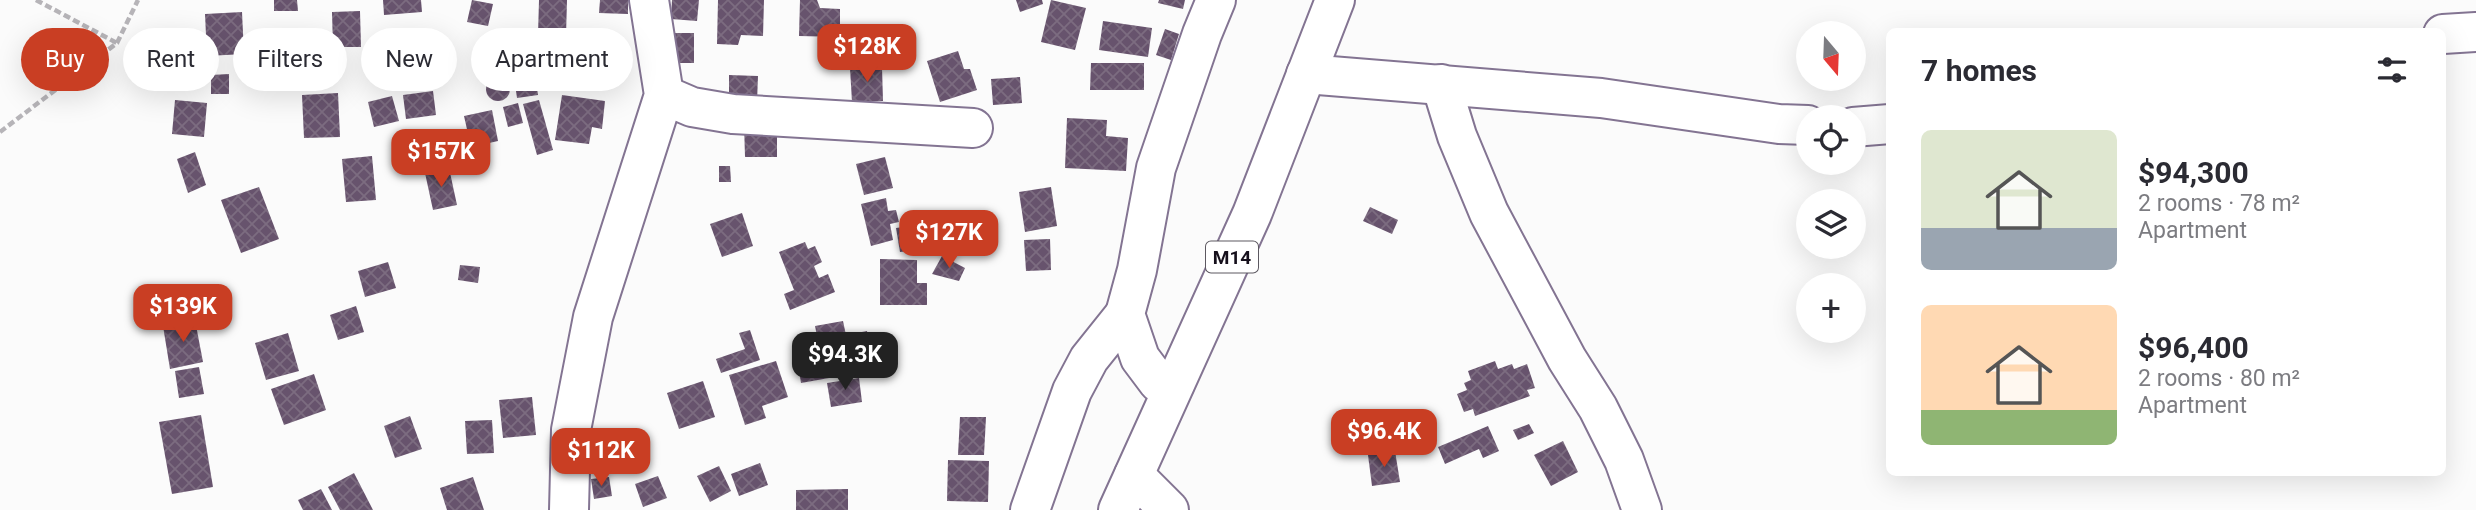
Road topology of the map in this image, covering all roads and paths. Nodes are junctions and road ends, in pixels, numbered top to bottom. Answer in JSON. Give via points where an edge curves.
{"nodes":[{"id":1,"x":36,"y":0,"type":"edge"},
{"id":2,"x":138,"y":0,"type":"edge"},
{"id":3,"x":649,"y":0,"type":"edge"},
{"id":4,"x":1216,"y":0,"type":"edge"},
{"id":5,"x":1335,"y":0,"type":"edge"},
{"id":6,"x":2476,"y":32,"type":"edge"},
{"id":7,"x":2446,"y":34,"type":"edge"},
{"id":8,"x":117,"y":43,"type":"junction"},
{"id":9,"x":1306,"y":74,"type":"junction"},
{"id":10,"x":1441,"y":84,"type":"junction"},
{"id":11,"x":664,"y":95,"type":"junction"},
{"id":12,"x":1886,"y":124,"type":"edge"},
{"id":13,"x":1796,"y":125,"type":"edge"},
{"id":14,"x":1866,"y":126,"type":"edge"},
{"id":15,"x":973,"y":128,"type":"dead end"},
{"id":16,"x":0,"y":132,"type":"edge"},
{"id":17,"x":1125,"y":314,"type":"junction"},
{"id":18,"x":1175,"y":383,"type":"junction"},
{"id":19,"x":1134,"y":475,"type":"junction"},
{"id":20,"x":569,"y":510,"type":"edge"},
{"id":21,"x":1030,"y":510,"type":"edge"},
{"id":22,"x":1118,"y":510,"type":"edge"},
{"id":23,"x":1169,"y":510,"type":"edge"},
{"id":24,"x":1642,"y":510,"type":"edge"}],
"edges":[{"from":1,"to":8,"type":"path"},
{"from":2,"to":8,"type":"path"},
{"from":3,"to":11,"type":"main road"},
{"from":4,"to":17,"type":"main road","via":[[1156,169]]},
{"from":5,"to":9,"type":"main road","number":"M14"},
{"from":6,"to":7,"type":"main road"},
{"from":8,"to":16,"type":"path"},
{"from":9,"to":10,"type":"main road"},
{"from":9,"to":18,"type":"main road","number":"M14","via":[[1252,214]]},
{"from":10,"to":13,"type":"main road","via":[[1601,98]]},
{"from":10,"to":24,"type":"main road","via":[[1489,212],[1598,408]]},
{"from":11,"to":15,"type":"main road","via":[[692,107],[733,114]]},
{"from":11,"to":20,"type":"main road","via":[[593,317],[571,430]]},
{"from":12,"to":14,"type":"main road"},
{"from":17,"to":18,"type":"main road","via":[[1140,358],[1158,382]]},
{"from":17,"to":21,"type":"main road","via":[[1089,359],[1072,391]]},
{"from":18,"to":19,"type":"main road","number":"M14"},
{"from":19,"to":22,"type":"main road","number":"M14"},
{"from":19,"to":23,"type":"main road"}]}
